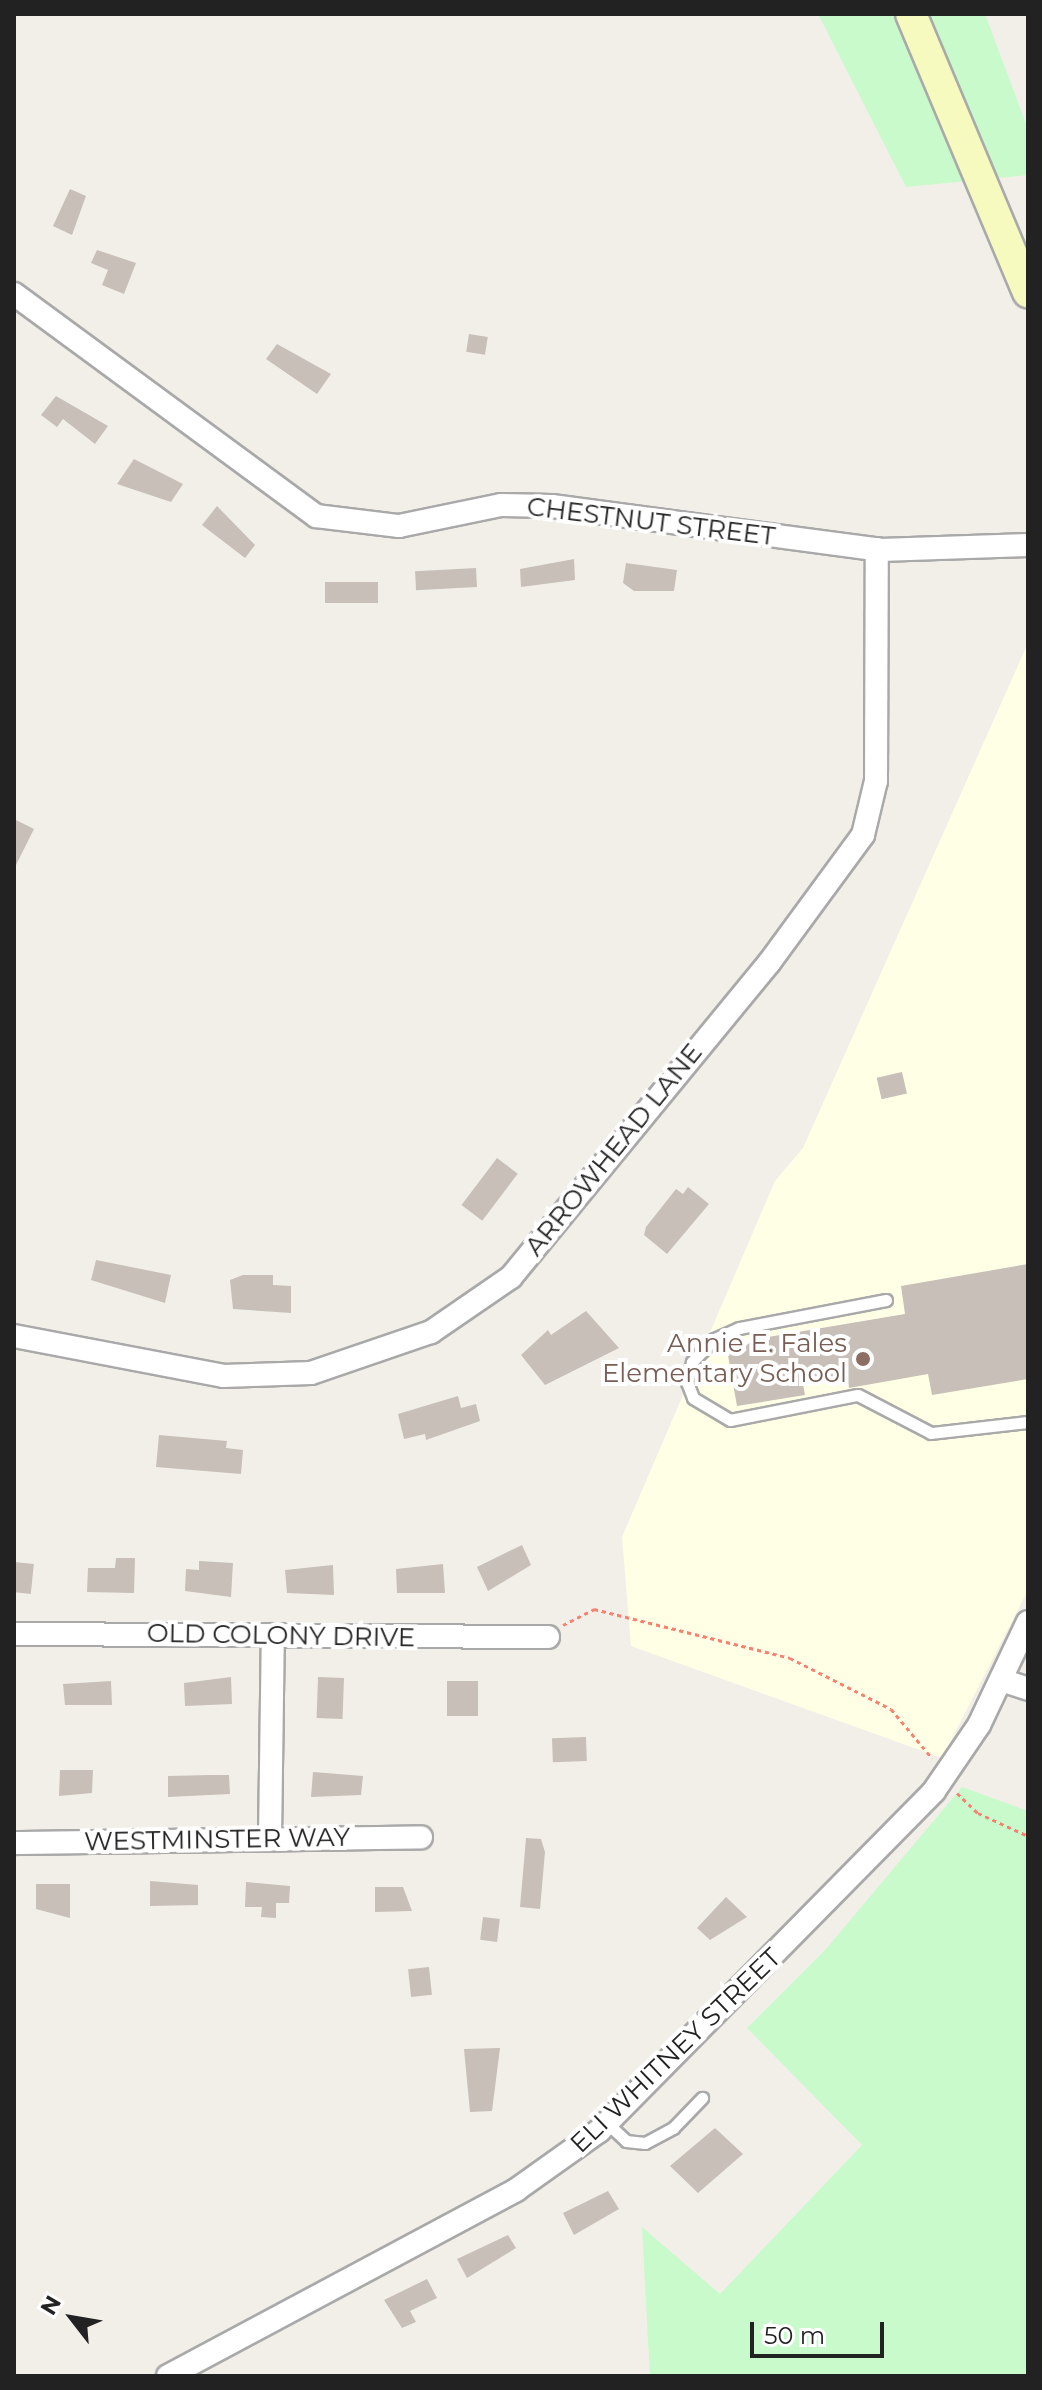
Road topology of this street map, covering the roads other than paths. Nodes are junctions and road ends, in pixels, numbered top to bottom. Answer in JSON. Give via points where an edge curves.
{"nodes":[{"id":1,"x":911,"y":14,"type":"edge"},
{"id":2,"x":1028,"y":292,"type":"edge"},
{"id":3,"x":14,"y":294,"type":"edge"},
{"id":4,"x":1028,"y":545,"type":"edge"},
{"id":5,"x":877,"y":549,"type":"junction"},
{"id":6,"x":886,"y":1300,"type":"dead end"},
{"id":7,"x":14,"y":1336,"type":"edge"},
{"id":8,"x":1028,"y":1422,"type":"edge"},
{"id":9,"x":1028,"y":1622,"type":"edge"},
{"id":10,"x":14,"y":1634,"type":"edge"},
{"id":11,"x":273,"y":1635,"type":"junction"},
{"id":12,"x":548,"y":1637,"type":"road end"},
{"id":13,"x":1001,"y":1680,"type":"junction"},
{"id":14,"x":1028,"y":1689,"type":"edge"},
{"id":15,"x":421,"y":1837,"type":"dead end"},
{"id":16,"x":270,"y":1839,"type":"junction"},
{"id":17,"x":14,"y":1843,"type":"edge"},
{"id":18,"x":702,"y":2098,"type":"dead end"},
{"id":19,"x":607,"y":2123,"type":"junction"},
{"id":20,"x":168,"y":2376,"type":"edge"}],
"edges":[{"from":1,"to":2,"type":"street"},
{"from":3,"to":5,"type":"street","name":"CHESTNUT STREET","via":[[316,516],[399,526],[501,505],[552,506]]},
{"from":4,"to":5,"type":"street","name":"CHESTNUT STREET"},
{"from":5,"to":7,"type":"street","name":"ARROWHEAD LANE","via":[[876,781],[863,835],[769,963],[511,1277],[431,1332],[311,1373],[223,1376]]},
{"from":6,"to":8,"type":"lane","via":[[739,1328],[714,1339],[692,1362],[687,1382],[693,1398],[730,1420],[858,1395],[931,1433]]},
{"from":9,"to":13,"type":"street","name":"ELI WHITNEY STREET"},
{"from":10,"to":11,"type":"street","name":"OLD COLONY DRIVE"},
{"from":11,"to":12,"type":"street","name":"OLD COLONY DRIVE"},
{"from":11,"to":16,"type":"street"},
{"from":13,"to":14,"type":"street"},
{"from":13,"to":19,"type":"street","name":"ELI WHITNEY STREET","via":[[948,1772]]},
{"from":15,"to":16,"type":"street","name":"WESTMINSTER WAY"},
{"from":16,"to":17,"type":"street","name":"WESTMINSTER WAY"},
{"from":18,"to":19,"type":"lane","via":[[673,2128],[645,2143],[626,2141]]},
{"from":19,"to":20,"type":"street","name":"ELI WHITNEY STREET","via":[[516,2190]]}]}
